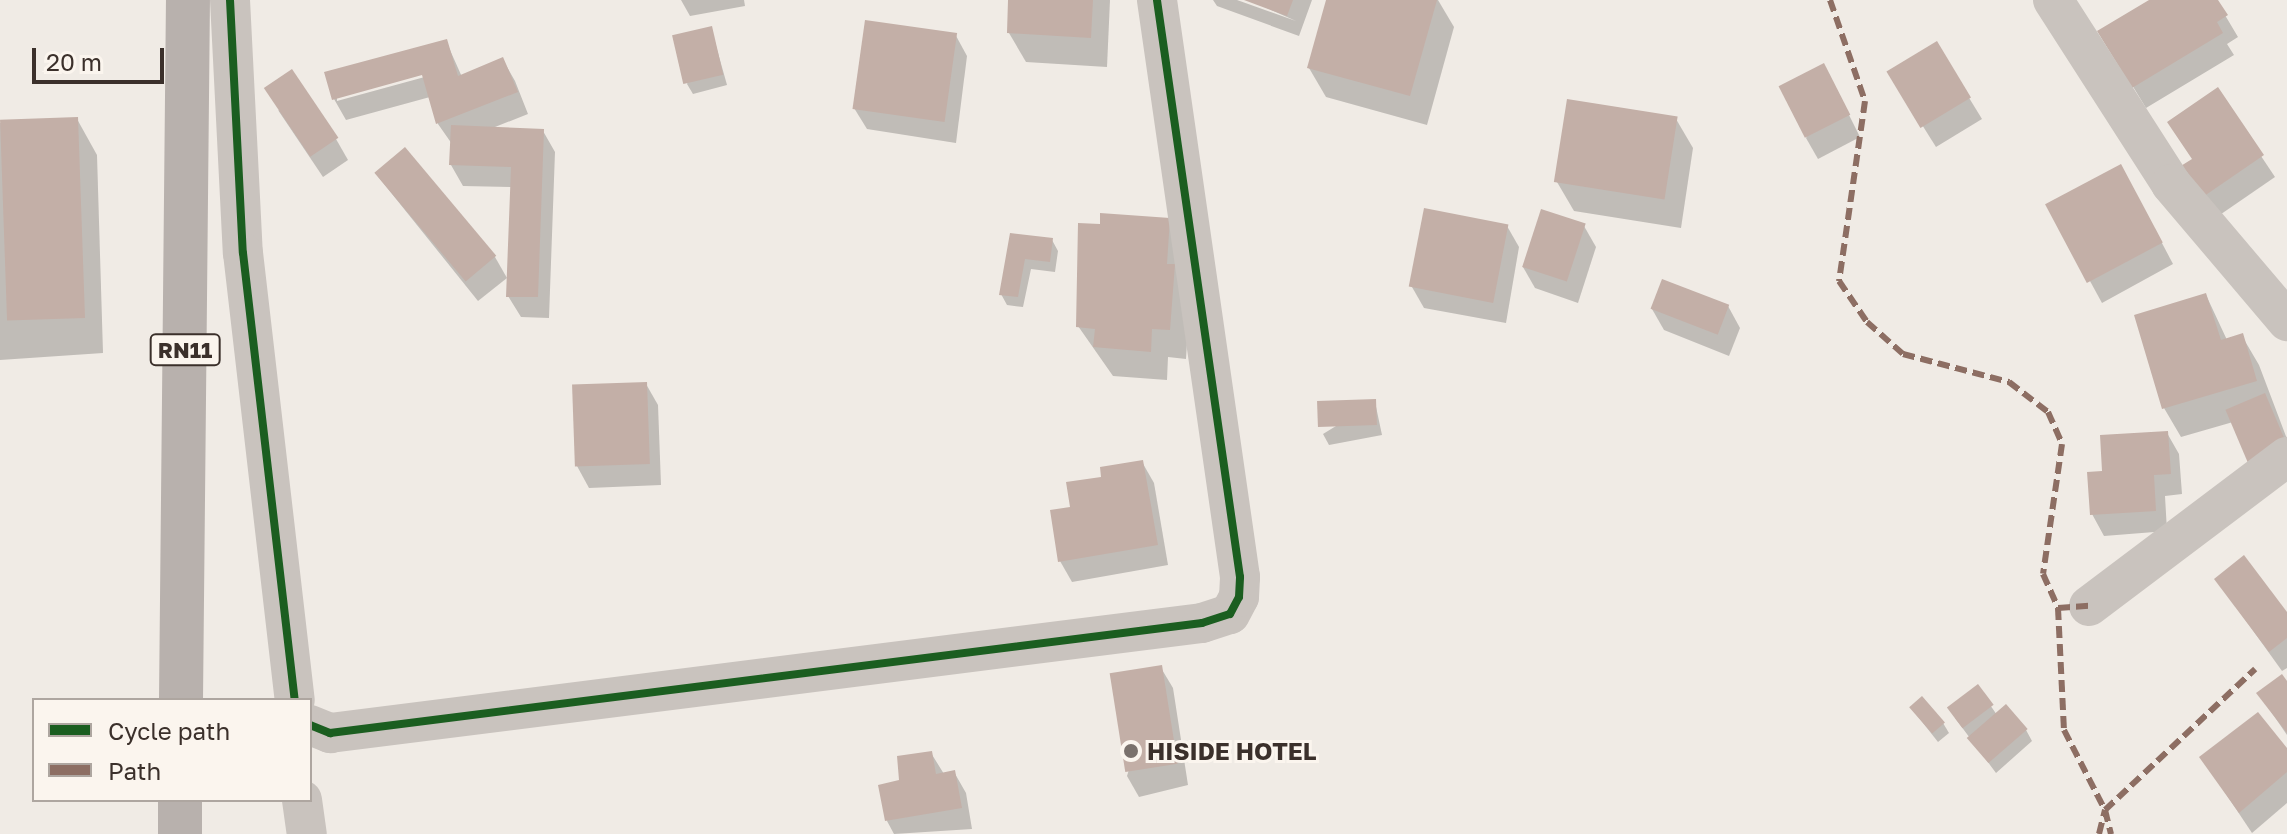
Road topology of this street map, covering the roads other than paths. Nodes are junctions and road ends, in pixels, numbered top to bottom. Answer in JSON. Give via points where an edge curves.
{"nodes":[{"id":1,"x":188,"y":0,"type":"edge"},
{"id":2,"x":230,"y":0,"type":"edge"},
{"id":3,"x":1157,"y":0,"type":"edge"},
{"id":4,"x":2053,"y":0,"type":"edge"},
{"id":5,"x":2287,"y":321,"type":"edge"},
{"id":6,"x":2287,"y":457,"type":"edge"},
{"id":7,"x":2089,"y":606,"type":"dead end"},
{"id":8,"x":181,"y":698,"type":"edge"},
{"id":9,"x":295,"y":698,"type":"edge"},
{"id":10,"x":312,"y":726,"type":"edge"},
{"id":11,"x":180,"y":802,"type":"edge"},
{"id":12,"x":302,"y":802,"type":"edge"},
{"id":13,"x":180,"y":834,"type":"edge"},
{"id":14,"x":307,"y":834,"type":"edge"}],
"edges":[{"from":1,"to":8,"type":"main road","number":"RN11"},
{"from":2,"to":9,"type":"street","via":[[243,253]]},
{"from":3,"to":10,"type":"street","via":[[1240,577],[1239,597],[1230,614],[1202,623],[330,733]]},
{"from":4,"to":5,"type":"street","via":[[2171,184]]},
{"from":6,"to":7,"type":"street"},
{"from":11,"to":13,"type":"main road"},
{"from":12,"to":14,"type":"street"}]}
